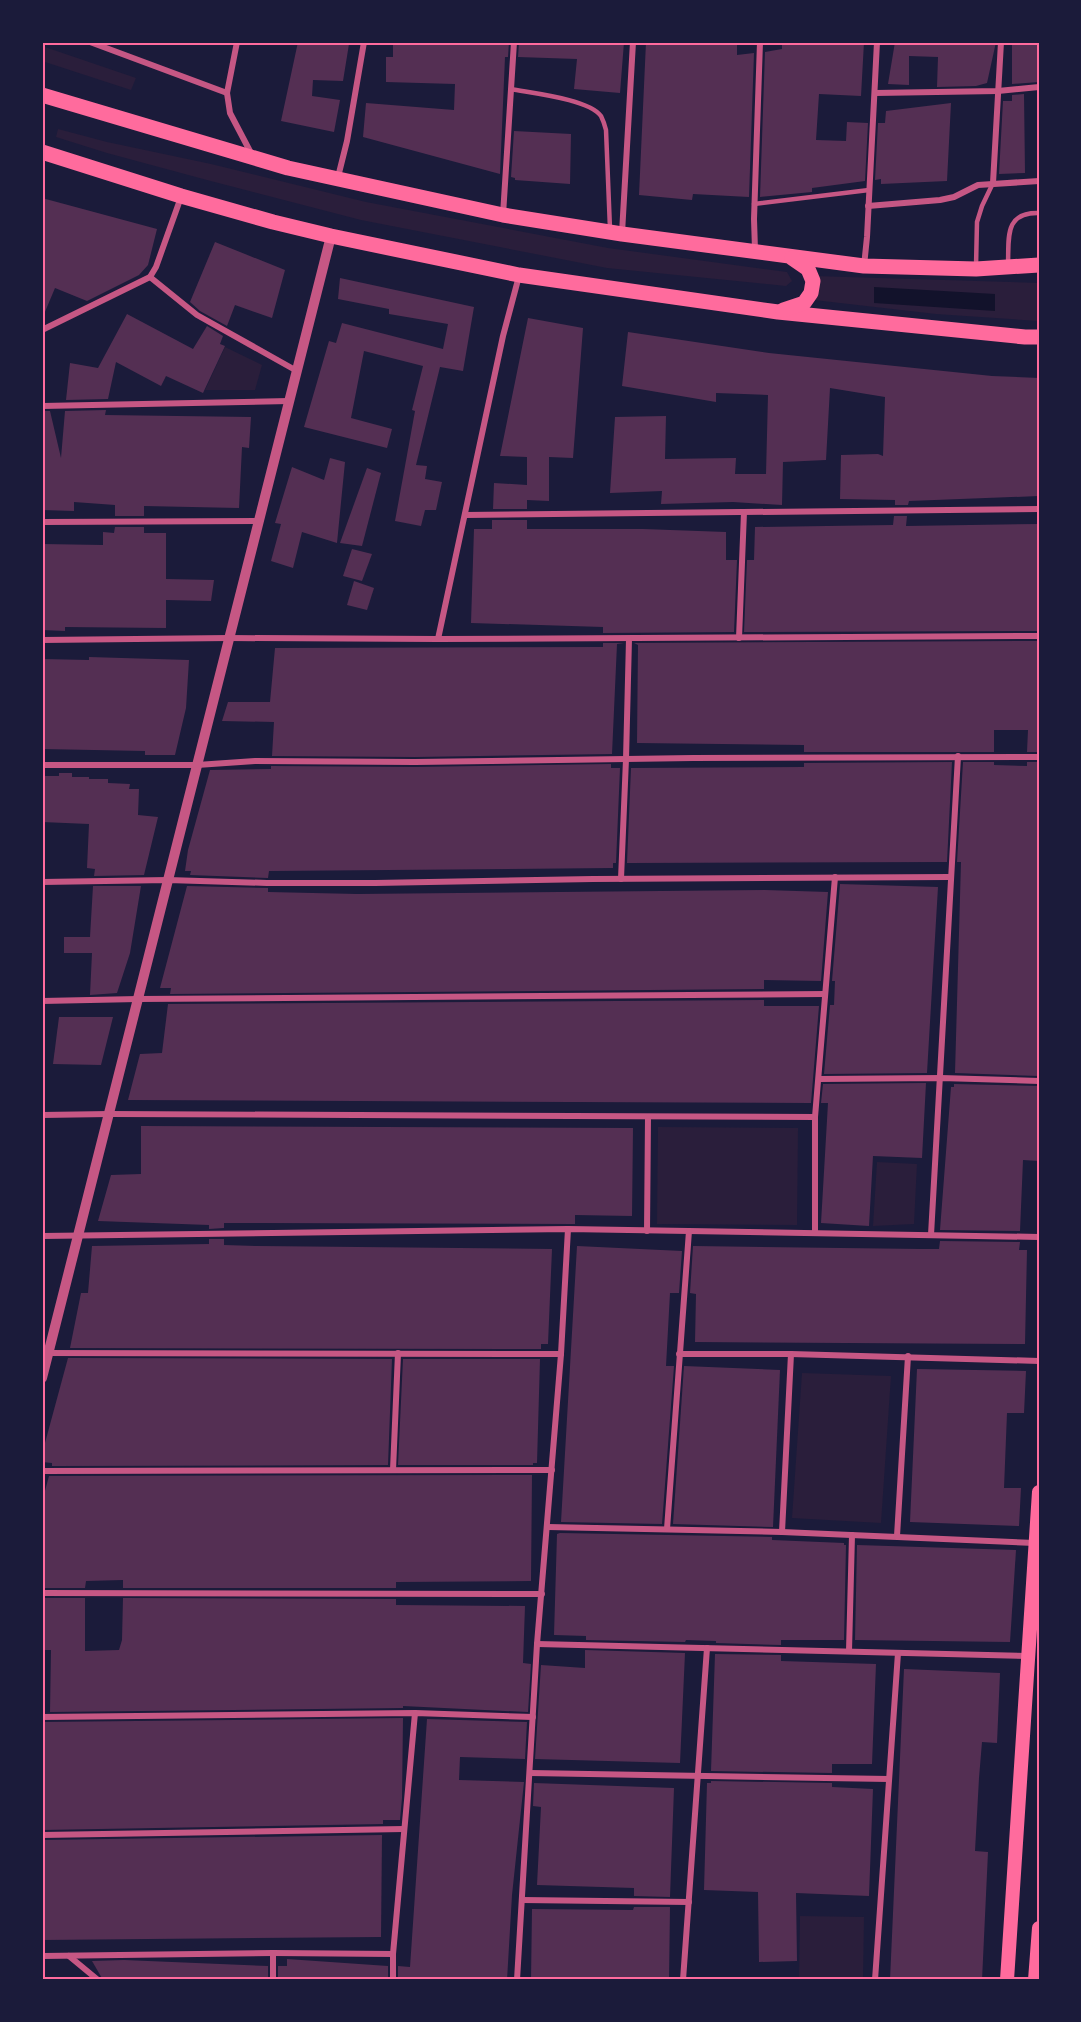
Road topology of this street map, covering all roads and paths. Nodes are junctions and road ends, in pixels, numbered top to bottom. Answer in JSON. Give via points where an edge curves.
{"nodes":[{"id":1,"x":90,"y":42,"type":"edge"},
{"id":2,"x":237,"y":42,"type":"edge"},
{"id":3,"x":364,"y":42,"type":"edge"},
{"id":4,"x":514,"y":42,"type":"edge"},
{"id":5,"x":633,"y":42,"type":"edge"},
{"id":6,"x":760,"y":42,"type":"edge"},
{"id":7,"x":877,"y":42,"type":"edge"},
{"id":8,"x":1001,"y":42,"type":"edge"},
{"id":9,"x":111,"y":45,"type":"edge"},
{"id":10,"x":1039,"y":87,"type":"edge"},
{"id":11,"x":511,"y":89,"type":"junction"},
{"id":12,"x":998,"y":91,"type":"junction"},
{"id":13,"x":227,"y":93,"type":"junction"},
{"id":14,"x":875,"y":93,"type":"junction"},
{"id":15,"x":42,"y":94,"type":"edge"},
{"id":16,"x":42,"y":152,"type":"edge"},
{"id":17,"x":254,"y":158,"type":"junction"},
{"id":18,"x":337,"y":180,"type":"junction"},
{"id":19,"x":1039,"y":181,"type":"edge"},
{"id":20,"x":993,"y":183,"type":"junction"},
{"id":21,"x":869,"y":190,"type":"junction"},
{"id":22,"x":181,"y":196,"type":"junction"},
{"id":23,"x":754,"y":204,"type":"junction"},
{"id":24,"x":868,"y":206,"type":"junction"},
{"id":25,"x":1039,"y":213,"type":"edge"},
{"id":26,"x":503,"y":215,"type":"junction"},
{"id":27,"x":616,"y":233,"type":"junction"},
{"id":28,"x":331,"y":236,"type":"junction"},
{"id":29,"x":755,"y":250,"type":"junction"},
{"id":30,"x":789,"y":256,"type":"junction"},
{"id":31,"x":1039,"y":265,"type":"edge"},
{"id":32,"x":864,"y":266,"type":"junction"},
{"id":33,"x":1008,"y":266,"type":"junction"},
{"id":34,"x":976,"y":268,"type":"junction"},
{"id":35,"x":519,"y":275,"type":"junction"},
{"id":36,"x":150,"y":277,"type":"junction"},
{"id":37,"x":778,"y":312,"type":"junction"},
{"id":38,"x":42,"y":330,"type":"edge"},
{"id":39,"x":1039,"y":337,"type":"edge"},
{"id":40,"x":297,"y":370,"type":"junction"},
{"id":41,"x":289,"y":401,"type":"junction"},
{"id":42,"x":42,"y":406,"type":"edge"},
{"id":43,"x":1039,"y":509,"type":"edge"},
{"id":44,"x":744,"y":512,"type":"junction"},
{"id":45,"x":465,"y":515,"type":"junction"},
{"id":46,"x":259,"y":521,"type":"junction"},
{"id":47,"x":42,"y":522,"type":"edge"},
{"id":48,"x":1039,"y":636,"type":"edge"},
{"id":49,"x":229,"y":638,"type":"junction"},
{"id":50,"x":739,"y":638,"type":"junction"},
{"id":51,"x":438,"y":639,"type":"junction"},
{"id":52,"x":628,"y":639,"type":"junction"},
{"id":53,"x":42,"y":640,"type":"edge"},
{"id":54,"x":958,"y":756,"type":"junction"},
{"id":55,"x":1039,"y":757,"type":"edge"},
{"id":56,"x":626,"y":759,"type":"junction"},
{"id":57,"x":42,"y":765,"type":"edge"},
{"id":58,"x":197,"y":765,"type":"junction"},
{"id":59,"x":835,"y":877,"type":"junction"},
{"id":60,"x":950,"y":878,"type":"junction"},
{"id":61,"x":621,"y":879,"type":"junction"},
{"id":62,"x":168,"y":880,"type":"junction"},
{"id":63,"x":42,"y":882,"type":"edge"},
{"id":64,"x":825,"y":994,"type":"junction"},
{"id":65,"x":138,"y":999,"type":"junction"},
{"id":66,"x":42,"y":1001,"type":"edge"},
{"id":67,"x":941,"y":1078,"type":"junction"},
{"id":68,"x":819,"y":1079,"type":"junction"},
{"id":69,"x":1039,"y":1081,"type":"edge"},
{"id":70,"x":109,"y":1114,"type":"junction"},
{"id":71,"x":42,"y":1115,"type":"edge"},
{"id":72,"x":648,"y":1117,"type":"junction"},
{"id":73,"x":815,"y":1117,"type":"junction"},
{"id":74,"x":568,"y":1229,"type":"junction"},
{"id":75,"x":647,"y":1231,"type":"junction"},
{"id":76,"x":689,"y":1231,"type":"junction"},
{"id":77,"x":815,"y":1232,"type":"junction"},
{"id":78,"x":931,"y":1234,"type":"junction"},
{"id":79,"x":42,"y":1236,"type":"edge"},
{"id":80,"x":78,"y":1236,"type":"junction"},
{"id":81,"x":1039,"y":1237,"type":"edge"},
{"id":82,"x":45,"y":1353,"type":"edge"},
{"id":83,"x":398,"y":1353,"type":"junction"},
{"id":84,"x":561,"y":1354,"type":"junction"},
{"id":85,"x":679,"y":1354,"type":"junction"},
{"id":86,"x":791,"y":1354,"type":"junction"},
{"id":87,"x":908,"y":1356,"type":"junction"},
{"id":88,"x":1039,"y":1361,"type":"edge"},
{"id":89,"x":42,"y":1378,"type":"edge"},
{"id":90,"x":393,"y":1470,"type":"junction"},
{"id":91,"x":552,"y":1470,"type":"junction"},
{"id":92,"x":42,"y":1471,"type":"edge"},
{"id":93,"x":1039,"y":1492,"type":"edge"},
{"id":94,"x":548,"y":1527,"type":"junction"},
{"id":95,"x":667,"y":1528,"type":"junction"},
{"id":96,"x":782,"y":1532,"type":"junction"},
{"id":97,"x":852,"y":1535,"type":"junction"},
{"id":98,"x":897,"y":1536,"type":"junction"},
{"id":99,"x":1036,"y":1543,"type":"junction"},
{"id":100,"x":42,"y":1593,"type":"edge"},
{"id":101,"x":542,"y":1594,"type":"junction"},
{"id":102,"x":537,"y":1644,"type":"junction"},
{"id":103,"x":707,"y":1648,"type":"junction"},
{"id":104,"x":849,"y":1651,"type":"junction"},
{"id":105,"x":898,"y":1653,"type":"junction"},
{"id":106,"x":1029,"y":1656,"type":"junction"},
{"id":107,"x":415,"y":1713,"type":"junction"},
{"id":108,"x":42,"y":1717,"type":"edge"},
{"id":109,"x":533,"y":1717,"type":"junction"},
{"id":110,"x":530,"y":1773,"type":"junction"},
{"id":111,"x":698,"y":1776,"type":"junction"},
{"id":112,"x":889,"y":1779,"type":"junction"},
{"id":113,"x":404,"y":1829,"type":"junction"},
{"id":114,"x":42,"y":1835,"type":"edge"},
{"id":115,"x":522,"y":1900,"type":"junction"},
{"id":116,"x":689,"y":1902,"type":"junction"},
{"id":117,"x":1039,"y":1928,"type":"edge"},
{"id":118,"x":273,"y":1953,"type":"junction"},
{"id":119,"x":393,"y":1954,"type":"junction"},
{"id":120,"x":42,"y":1956,"type":"edge"},
{"id":121,"x":69,"y":1956,"type":"junction"},
{"id":122,"x":98,"y":1980,"type":"edge"},
{"id":123,"x":273,"y":1980,"type":"edge"},
{"id":124,"x":393,"y":1980,"type":"edge"},
{"id":125,"x":517,"y":1980,"type":"edge"},
{"id":126,"x":683,"y":1980,"type":"edge"},
{"id":127,"x":875,"y":1980,"type":"edge"},
{"id":128,"x":1007,"y":1980,"type":"edge"},
{"id":129,"x":1035,"y":1980,"type":"edge"}],
"edges":[{"from":1,"to":9,"type":"street"},
{"from":2,"to":13,"type":"street"},
{"from":3,"to":18,"type":"street"},
{"from":4,"to":11,"type":"street"},
{"from":5,"to":27,"type":"street"},
{"from":6,"to":23,"type":"street"},
{"from":7,"to":14,"type":"street"},
{"from":8,"to":12,"type":"street"},
{"from":9,"to":13,"type":"street"},
{"from":10,"to":12,"type":"street"},
{"from":11,"to":26,"type":"street"},
{"from":11,"to":27,"type":"lane","via":[[570,100],[600,115],[606,130]]},
{"from":12,"to":14,"type":"street"},
{"from":12,"to":20,"type":"street"},
{"from":13,"to":17,"type":"street","via":[[230,112]]},
{"from":14,"to":21,"type":"street"},
{"from":15,"to":17,"type":"highway"},
{"from":16,"to":22,"type":"highway"},
{"from":17,"to":18,"type":"highway"},
{"from":18,"to":26,"type":"highway"},
{"from":19,"to":20,"type":"street"},
{"from":20,"to":24,"type":"street","via":[[940,200]]},
{"from":20,"to":34,"type":"lane","via":[[977,222]]},
{"from":21,"to":23,"type":"lane"},
{"from":21,"to":24,"type":"street"},
{"from":22,"to":28,"type":"highway"},
{"from":22,"to":36,"type":"street"},
{"from":23,"to":29,"type":"street"},
{"from":24,"to":32,"type":"street"},
{"from":25,"to":33,"type":"lane","via":[[1028,213],[1011,225]]},
{"from":26,"to":27,"type":"highway"},
{"from":27,"to":29,"type":"highway"},
{"from":28,"to":35,"type":"highway"},
{"from":28,"to":40,"type":"street"},
{"from":29,"to":30,"type":"highway"},
{"from":30,"to":32,"type":"highway"},
{"from":30,"to":37,"type":"highway","via":[[808,269],[813,281],[811,293],[804,303]]},
{"from":31,"to":33,"type":"highway"},
{"from":32,"to":34,"type":"highway"},
{"from":33,"to":34,"type":"highway"},
{"from":35,"to":37,"type":"highway"},
{"from":35,"to":45,"type":"street"},
{"from":36,"to":38,"type":"street"},
{"from":36,"to":40,"type":"street","via":[[197,315]]},
{"from":37,"to":39,"type":"highway"},
{"from":40,"to":41,"type":"street"},
{"from":41,"to":42,"type":"street"},
{"from":41,"to":46,"type":"street"},
{"from":43,"to":44,"type":"street"},
{"from":44,"to":45,"type":"street"},
{"from":44,"to":50,"type":"street"},
{"from":45,"to":51,"type":"street"},
{"from":46,"to":47,"type":"street"},
{"from":46,"to":49,"type":"street"},
{"from":48,"to":50,"type":"street"},
{"from":49,"to":51,"type":"street"},
{"from":49,"to":53,"type":"street"},
{"from":49,"to":58,"type":"street"},
{"from":50,"to":52,"type":"street"},
{"from":51,"to":52,"type":"street"},
{"from":52,"to":56,"type":"street"},
{"from":54,"to":55,"type":"street"},
{"from":54,"to":56,"type":"street"},
{"from":54,"to":60,"type":"street"},
{"from":56,"to":58,"type":"street","via":[[255,760]]},
{"from":56,"to":61,"type":"street"},
{"from":57,"to":58,"type":"street"},
{"from":58,"to":62,"type":"street"},
{"from":59,"to":60,"type":"street"},
{"from":59,"to":61,"type":"street"},
{"from":59,"to":64,"type":"street"},
{"from":60,"to":67,"type":"street"},
{"from":61,"to":62,"type":"street","via":[[354,883]]},
{"from":62,"to":63,"type":"street"},
{"from":62,"to":65,"type":"street"},
{"from":64,"to":65,"type":"street"},
{"from":64,"to":68,"type":"street"},
{"from":65,"to":66,"type":"street"},
{"from":65,"to":70,"type":"street"},
{"from":67,"to":68,"type":"street"},
{"from":67,"to":69,"type":"street"},
{"from":67,"to":78,"type":"street"},
{"from":68,"to":73,"type":"street"},
{"from":70,"to":71,"type":"street"},
{"from":70,"to":72,"type":"street"},
{"from":70,"to":80,"type":"street"},
{"from":72,"to":73,"type":"street"},
{"from":72,"to":75,"type":"street"},
{"from":73,"to":77,"type":"street"},
{"from":74,"to":75,"type":"street"},
{"from":74,"to":80,"type":"street"},
{"from":74,"to":84,"type":"street"},
{"from":75,"to":76,"type":"street"},
{"from":76,"to":77,"type":"street"},
{"from":76,"to":85,"type":"street"},
{"from":77,"to":78,"type":"street"},
{"from":78,"to":81,"type":"street"},
{"from":79,"to":80,"type":"street"},
{"from":80,"to":82,"type":"street"},
{"from":82,"to":83,"type":"street"},
{"from":82,"to":89,"type":"street"},
{"from":83,"to":84,"type":"street"},
{"from":83,"to":90,"type":"street"},
{"from":84,"to":91,"type":"street"},
{"from":85,"to":86,"type":"street"},
{"from":85,"to":95,"type":"street"},
{"from":86,"to":87,"type":"street"},
{"from":86,"to":96,"type":"street"},
{"from":87,"to":88,"type":"street"},
{"from":87,"to":98,"type":"street"},
{"from":90,"to":91,"type":"street"},
{"from":90,"to":92,"type":"street"},
{"from":91,"to":94,"type":"street"},
{"from":93,"to":99,"type":"main road"},
{"from":94,"to":95,"type":"street"},
{"from":94,"to":101,"type":"street"},
{"from":95,"to":96,"type":"street"},
{"from":96,"to":97,"type":"street"},
{"from":97,"to":98,"type":"street"},
{"from":97,"to":104,"type":"street"},
{"from":98,"to":99,"type":"street"},
{"from":99,"to":106,"type":"main road"},
{"from":100,"to":101,"type":"street"},
{"from":101,"to":102,"type":"street"},
{"from":102,"to":103,"type":"street"},
{"from":102,"to":109,"type":"street"},
{"from":103,"to":104,"type":"street"},
{"from":103,"to":111,"type":"street"},
{"from":104,"to":105,"type":"street"},
{"from":105,"to":106,"type":"street"},
{"from":105,"to":112,"type":"street"},
{"from":106,"to":128,"type":"main road"},
{"from":107,"to":108,"type":"street"},
{"from":107,"to":109,"type":"street"},
{"from":107,"to":113,"type":"street"},
{"from":109,"to":110,"type":"street"},
{"from":110,"to":111,"type":"street"},
{"from":110,"to":115,"type":"street"},
{"from":111,"to":112,"type":"street"},
{"from":111,"to":116,"type":"street"},
{"from":112,"to":127,"type":"street"},
{"from":113,"to":114,"type":"street"},
{"from":113,"to":119,"type":"street"},
{"from":115,"to":116,"type":"street"},
{"from":115,"to":125,"type":"street"},
{"from":116,"to":126,"type":"street"},
{"from":117,"to":129,"type":"main road"},
{"from":118,"to":119,"type":"street"},
{"from":118,"to":121,"type":"street"},
{"from":118,"to":123,"type":"street"},
{"from":119,"to":124,"type":"street"},
{"from":120,"to":121,"type":"street"},
{"from":121,"to":122,"type":"street"}]}
